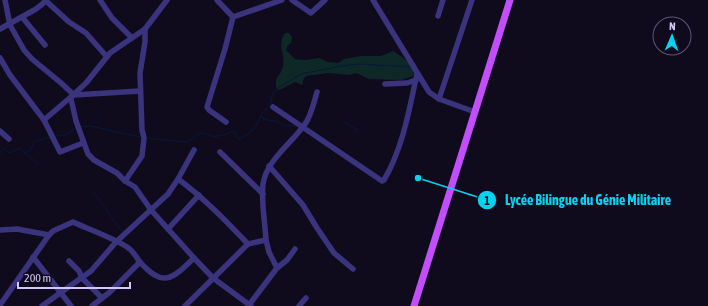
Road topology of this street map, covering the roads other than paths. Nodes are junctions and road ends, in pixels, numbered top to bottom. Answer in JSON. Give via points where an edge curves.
{"nodes":[{"id":1,"x":5,"y":0,"type":"edge"},
{"id":2,"x":100,"y":0,"type":"edge"},
{"id":3,"x":167,"y":0,"type":"edge"},
{"id":4,"x":217,"y":0,"type":"edge"},
{"id":5,"x":282,"y":0,"type":"edge"},
{"id":6,"x":292,"y":0,"type":"edge"},
{"id":7,"x":325,"y":0,"type":"edge"},
{"id":8,"x":373,"y":0,"type":"edge"},
{"id":9,"x":443,"y":0,"type":"edge"},
{"id":10,"x":472,"y":0,"type":"edge"},
{"id":11,"x":510,"y":0,"type":"edge"},
{"id":12,"x":45,"y":1,"type":"edge"},
{"id":13,"x":262,"y":3,"type":"edge"},
{"id":14,"x":438,"y":16,"type":"dead end"},
{"id":15,"x":22,"y":17,"type":"junction"},
{"id":16,"x":233,"y":17,"type":"junction"},
{"id":17,"x":10,"y":25,"type":"junction"},
{"id":18,"x":0,"y":29,"type":"edge"},
{"id":19,"x":145,"y":29,"type":"junction"},
{"id":20,"x":132,"y":38,"type":"junction"},
{"id":21,"x":45,"y":45,"type":"dead end"},
{"id":22,"x":107,"y":57,"type":"junction"},
{"id":23,"x":0,"y":58,"type":"edge"},
{"id":24,"x":417,"y":74,"type":"junction"},
{"id":25,"x":416,"y":80,"type":"junction"},
{"id":26,"x":384,"y":84,"type":"dead end"},
{"id":27,"x":140,"y":91,"type":"junction"},
{"id":28,"x":317,"y":92,"type":"dead end"},
{"id":29,"x":73,"y":96,"type":"junction"},
{"id":30,"x":439,"y":99,"type":"junction"},
{"id":31,"x":273,"y":107,"type":"dead end"},
{"id":32,"x":475,"y":112,"type":"junction"},
{"id":33,"x":44,"y":120,"type":"junction"},
{"id":34,"x":226,"y":122,"type":"dead end"},
{"id":35,"x":303,"y":127,"type":"junction"},
{"id":36,"x":0,"y":131,"type":"edge"},
{"id":37,"x":9,"y":139,"type":"dead end"},
{"id":38,"x":83,"y":143,"type":"junction"},
{"id":39,"x":194,"y":150,"type":"dead end"},
{"id":40,"x":220,"y":152,"type":"dead end"},
{"id":41,"x":270,"y":166,"type":"junction"},
{"id":42,"x":178,"y":179,"type":"junction"},
{"id":43,"x":125,"y":181,"type":"junction"},
{"id":44,"x":263,"y":194,"type":"junction"},
{"id":45,"x":199,"y":195,"type":"junction"},
{"id":46,"x":151,"y":210,"type":"junction"},
{"id":47,"x":168,"y":229,"type":"junction"},
{"id":48,"x":0,"y":230,"type":"edge"},
{"id":49,"x":49,"y":235,"type":"junction"},
{"id":50,"x":266,"y":240,"type":"junction"},
{"id":51,"x":116,"y":242,"type":"junction"},
{"id":52,"x":248,"y":244,"type":"junction"},
{"id":53,"x":295,"y":249,"type":"dead end"},
{"id":54,"x":33,"y":257,"type":"junction"},
{"id":55,"x":194,"y":258,"type":"junction"},
{"id":56,"x":69,"y":261,"type":"dead end"},
{"id":57,"x":140,"y":262,"type":"junction"},
{"id":58,"x":277,"y":268,"type":"junction"},
{"id":59,"x":353,"y":269,"type":"dead end"},
{"id":60,"x":82,"y":278,"type":"junction"},
{"id":61,"x":213,"y":278,"type":"junction"},
{"id":62,"x":60,"y":293,"type":"junction"},
{"id":63,"x":102,"y":298,"type":"junction"},
{"id":64,"x":306,"y":298,"type":"dead end"},
{"id":65,"x":0,"y":305,"type":"edge"},
{"id":66,"x":250,"y":305,"type":"edge"},
{"id":67,"x":42,"y":306,"type":"edge"},
{"id":68,"x":71,"y":306,"type":"edge"},
{"id":69,"x":92,"y":306,"type":"edge"},
{"id":70,"x":185,"y":306,"type":"edge"},
{"id":71,"x":300,"y":306,"type":"edge"},
{"id":72,"x":414,"y":306,"type":"edge"}],
"edges":[{"from":1,"to":17,"type":"street"},
{"from":2,"to":20,"type":"street","via":[[112,18]]},
{"from":3,"to":19,"type":"street"},
{"from":4,"to":16,"type":"street"},
{"from":5,"to":13,"type":"street"},
{"from":6,"to":7,"type":"street","via":[[312,13]]},
{"from":8,"to":24,"type":"street"},
{"from":9,"to":14,"type":"street"},
{"from":10,"to":30,"type":"street"},
{"from":11,"to":32,"type":"main road"},
{"from":12,"to":15,"type":"street"},
{"from":12,"to":22,"type":"street","via":[[86,33]]},
{"from":13,"to":16,"type":"street"},
{"from":15,"to":17,"type":"street"},
{"from":15,"to":21,"type":"street"},
{"from":16,"to":34,"type":"street","via":[[207,106]]},
{"from":17,"to":18,"type":"street"},
{"from":17,"to":29,"type":"street","via":[[28,55]]},
{"from":19,"to":20,"type":"street"},
{"from":19,"to":27,"type":"street"},
{"from":20,"to":22,"type":"street"},
{"from":22,"to":29,"type":"street"},
{"from":23,"to":33,"type":"street","via":[[10,76]]},
{"from":24,"to":25,"type":"street"},
{"from":24,"to":30,"type":"street","via":[[430,92]]},
{"from":25,"to":26,"type":"street"},
{"from":25,"to":35,"type":"street","via":[[403,134],[395,159],[384,180],[379,180]]},
{"from":27,"to":29,"type":"street"},
{"from":27,"to":43,"type":"street","via":[[144,134],[142,156]]},
{"from":28,"to":35,"type":"street","via":[[307,123]]},
{"from":29,"to":33,"type":"street"},
{"from":29,"to":38,"type":"street","via":[[71,99]]},
{"from":30,"to":32,"type":"street"},
{"from":31,"to":35,"type":"street"},
{"from":32,"to":72,"type":"main road"},
{"from":33,"to":38,"type":"street","via":[[60,152]]},
{"from":35,"to":41,"type":"street"},
{"from":36,"to":37,"type":"street"},
{"from":38,"to":43,"type":"street","via":[[94,160],[117,172]]},
{"from":39,"to":42,"type":"street"},
{"from":40,"to":44,"type":"street"},
{"from":41,"to":44,"type":"street","via":[[263,184]]},
{"from":41,"to":59,"type":"street","via":[[303,204],[334,253]]},
{"from":42,"to":45,"type":"street"},
{"from":42,"to":46,"type":"street","via":[[168,194]]},
{"from":43,"to":46,"type":"street","via":[[135,187]]},
{"from":44,"to":50,"type":"street"},
{"from":45,"to":47,"type":"street"},
{"from":45,"to":52,"type":"street"},
{"from":46,"to":47,"type":"street"},
{"from":46,"to":51,"type":"street"},
{"from":47,"to":55,"type":"street"},
{"from":48,"to":49,"type":"street","via":[[17,229]]},
{"from":49,"to":51,"type":"street","via":[[73,222]]},
{"from":49,"to":54,"type":"street"},
{"from":50,"to":52,"type":"street"},
{"from":50,"to":58,"type":"street","via":[[268,252]]},
{"from":51,"to":57,"type":"street","via":[[130,249]]},
{"from":51,"to":60,"type":"street"},
{"from":52,"to":61,"type":"street"},
{"from":53,"to":58,"type":"street"},
{"from":54,"to":62,"type":"street"},
{"from":54,"to":65,"type":"street"},
{"from":55,"to":57,"type":"street","via":[[178,273],[165,279],[156,277]]},
{"from":55,"to":61,"type":"street"},
{"from":56,"to":60,"type":"street"},
{"from":57,"to":63,"type":"street"},
{"from":58,"to":66,"type":"street"},
{"from":60,"to":62,"type":"street"},
{"from":60,"to":63,"type":"street"},
{"from":61,"to":66,"type":"street"},
{"from":61,"to":70,"type":"street"},
{"from":62,"to":67,"type":"street"},
{"from":62,"to":68,"type":"street"},
{"from":63,"to":69,"type":"street"},
{"from":64,"to":71,"type":"street"}]}
